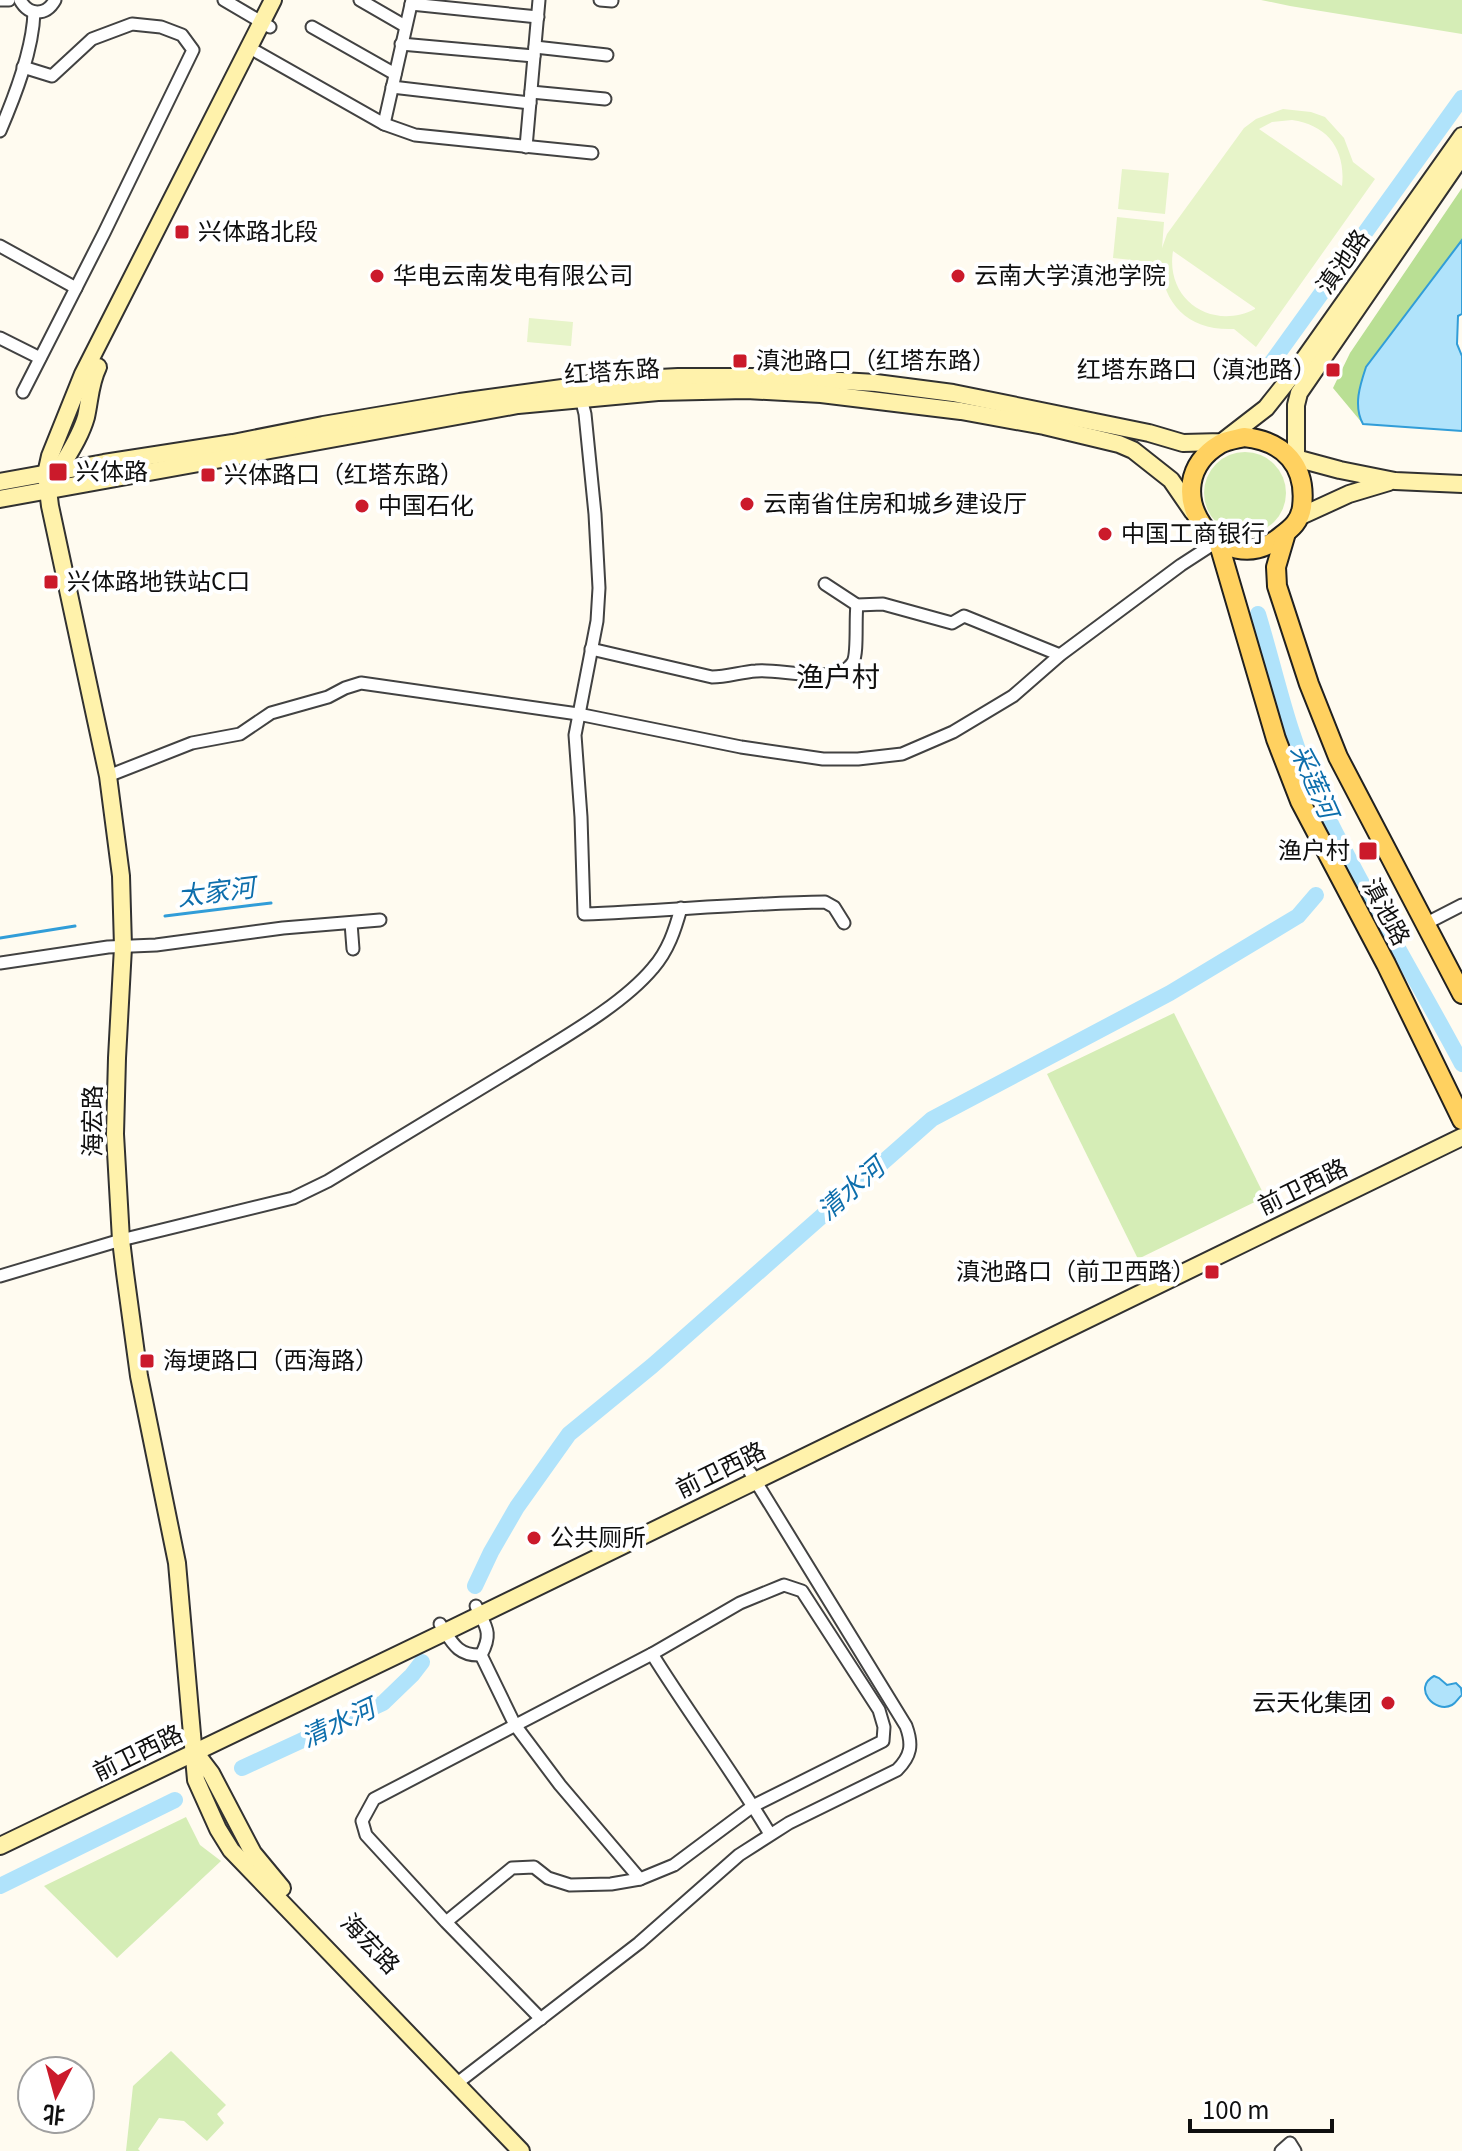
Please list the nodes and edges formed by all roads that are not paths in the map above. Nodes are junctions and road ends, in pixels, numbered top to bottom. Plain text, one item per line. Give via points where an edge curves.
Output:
1 (0, 0) edge
2 (9, 0) edge
3 (20, 0) edge
4 (55, 0) edge
5 (224, 0) edge
6 (273, 0) edge
7 (284, 0) edge
8 (360, 0) edge
9 (539, 0) edge
10 (411, 2) edge
11 (34, 12) junction
12 (538, 17) junction
13 (266, 24) junction
14 (405, 26) junction
15 (312, 27) dead end
16 (401, 44) junction
17 (257, 52) junction
18 (535, 52) junction
19 (607, 55) dead end
20 (23, 67) junction
21 (395, 74) junction
22 (392, 87) junction
23 (530, 97) junction
24 (605, 99) dead end
25 (384, 124) junction
26 (0, 131) edge
27 (208, 135) junction
28 (1462, 136) edge
29 (526, 147) junction
30 (592, 153) dead end
31 (1462, 156) edge
32 (0, 246) edge
33 (76, 288) junction
34 (0, 338) edge
35 (40, 358) junction
36 (23, 392) dead end
37 (581, 398) junction
38 (1296, 429) junction
39 (1222, 442) junction
40 (1293, 460) junction
41 (1324, 464) junction
42 (51, 478) junction
43 (1395, 481) junction
44 (0, 482) edge
45 (1462, 484) edge
46 (0, 499) edge
47 (1301, 516) junction
48 (1198, 521) junction
49 (1286, 533) junction
50 (1218, 541) junction
51 (825, 584) dead end
52 (857, 605) junction
53 (591, 649) junction
54 (1060, 655) junction
55 (578, 714) junction
56 (108, 776) junction
57 (1462, 905) edge
58 (681, 908) junction
59 (380, 920) dead end
60 (351, 923) junction
61 (844, 923) dead end
62 (1425, 924) junction
63 (123, 947) junction
64 (353, 949) dead end
65 (0, 963) edge
66 (1462, 994) edge
67 (1462, 1120) edge
68 (1462, 1126) edge
69 (1462, 1137) edge
70 (121, 1240) junction
71 (0, 1276) edge
72 (1136, 1289) junction
73 (752, 1476) junction
74 (478, 1610) junction
75 (442, 1628) junction
76 (652, 1654) junction
77 (481, 1655) junction
78 (515, 1725) junction
79 (193, 1747) junction
80 (753, 1806) junction
81 (0, 1834) edge
82 (770, 1834) junction
83 (0, 1846) edge
84 (640, 1879) junction
85 (446, 1922) junction
86 (541, 2019) junction
87 (460, 2080) junction
88 (521, 2151) edge
89 (536, 2151) edge
90 (1281, 2151) edge
91 (1295, 2151) edge

1 - 2 street
3 - 11 street
4 - 11 street via 41,13
5 - 13 street
6 - 13 main road
7 - 13 main road
8 - 14 street
9 - 12 street
10 - 12 street
10 - 14 street
11 - 20 street
12 - 18 street
13 - 17 main road
13 - 27 main road
14 - 16 street
15 - 21 street
16 - 18 street
16 - 21 street
17 - 25 street
17 - 27 main road
18 - 19 street
18 - 23 street
20 - 26 street
20 - 33 street via 52,76 92,39 132,24 182,35 193,50
21 - 22 street
22 - 23 street
22 - 25 street
23 - 24 street
23 - 29 street
25 - 29 street via 415,135
27 - 42 main road via 92,379 85,419 70,452
28 - 39 main road, 滇池路 via 1274,399
29 - 30 street
31 - 38 main road, 滇池路 via 1306,382 1296,405
32 - 33 street
33 - 35 street
34 - 35 street
35 - 36 street
37 - 42 main road, 红塔东路
37 - 48 main road, 红塔东路 via 746,390 821,394 1030,424 1133,450 1171,480
37 - 53 street via 599,588
38 - 40 main road, 滇池路
38 - 41 main road via 1306,449
39 - 40 main road via 1261,438
39 - 42 main road, 红塔东路 via 1183,443 1006,403 876,383 678,377 460,402
39 - 48 main road via 1194,472 1190,496
40 - 41 main road
40 - 47 main road via 1301,480
41 - 43 main road
42 - 44 main road, 红塔东路
42 - 46 main road, 红塔东路
42 - 56 main road, 海宏路 via 50,506
43 - 45 main road
43 - 47 main road
47 - 49 main road
48 - 50 main road
49 - 50 main road via 1272,544 1247,550
49 - 62 main road, 滇池路 via 1276,567 1277,586 1309,684 1338,757
50 - 54 street
50 - 67 main road, 滇池路 via 1276,739 1300,801
51 - 52 street
52 - 53 street via 855,656 847,668 833,674 758,670 712,677
52 - 54 street via 883,604 952,623 964,616
53 - 55 street
54 - 55 street via 1013,696 953,732 902,754 823,759
55 - 56 street via 361,683 271,713 240,734 192,743
55 - 58 street via 584,914
56 - 63 main road, 海宏路 via 121,876
57 - 62 street
58 - 61 street via 825,902
58 - 70 street via 661,959 612,1005 328,1181 293,1198
59 - 60 street
60 - 63 street
60 - 64 street
62 - 66 main road, 滇池路
63 - 65 street
63 - 70 main road, 海宏路 via 115,1134
68 - 72 main road, 前卫西路
69 - 72 main road, 前卫西路
70 - 71 street
70 - 79 main road, 海宏路 via 139,1376 177,1563
72 - 73 main road, 前卫西路
73 - 74 main road, 前卫西路
73 - 82 street via 911,1739 910,1752 897,1770
74 - 75 main road, 前卫西路
74 - 77 street via 488,1628
75 - 77 street via 459,1651
75 - 79 main road, 前卫西路
76 - 78 street
76 - 80 street
76 - 80 street via 740,1603 784,1585 802,1591 879,1710 883,1741
77 - 78 street
78 - 84 street
78 - 85 street via 374,1799 362,1821 366,1835
79 - 81 main road, 前卫西路
79 - 83 main road, 前卫西路
79 - 87 main road, 海宏路 via 253,1853 273,1878
80 - 82 street
80 - 84 street via 674,1865
82 - 86 street
84 - 85 street via 570,1885 534,1867 512,1868
85 - 86 street
86 - 87 street
87 - 88 main road, 海宏路
87 - 89 main road, 海宏路
90 - 91 street via 1290,2143

